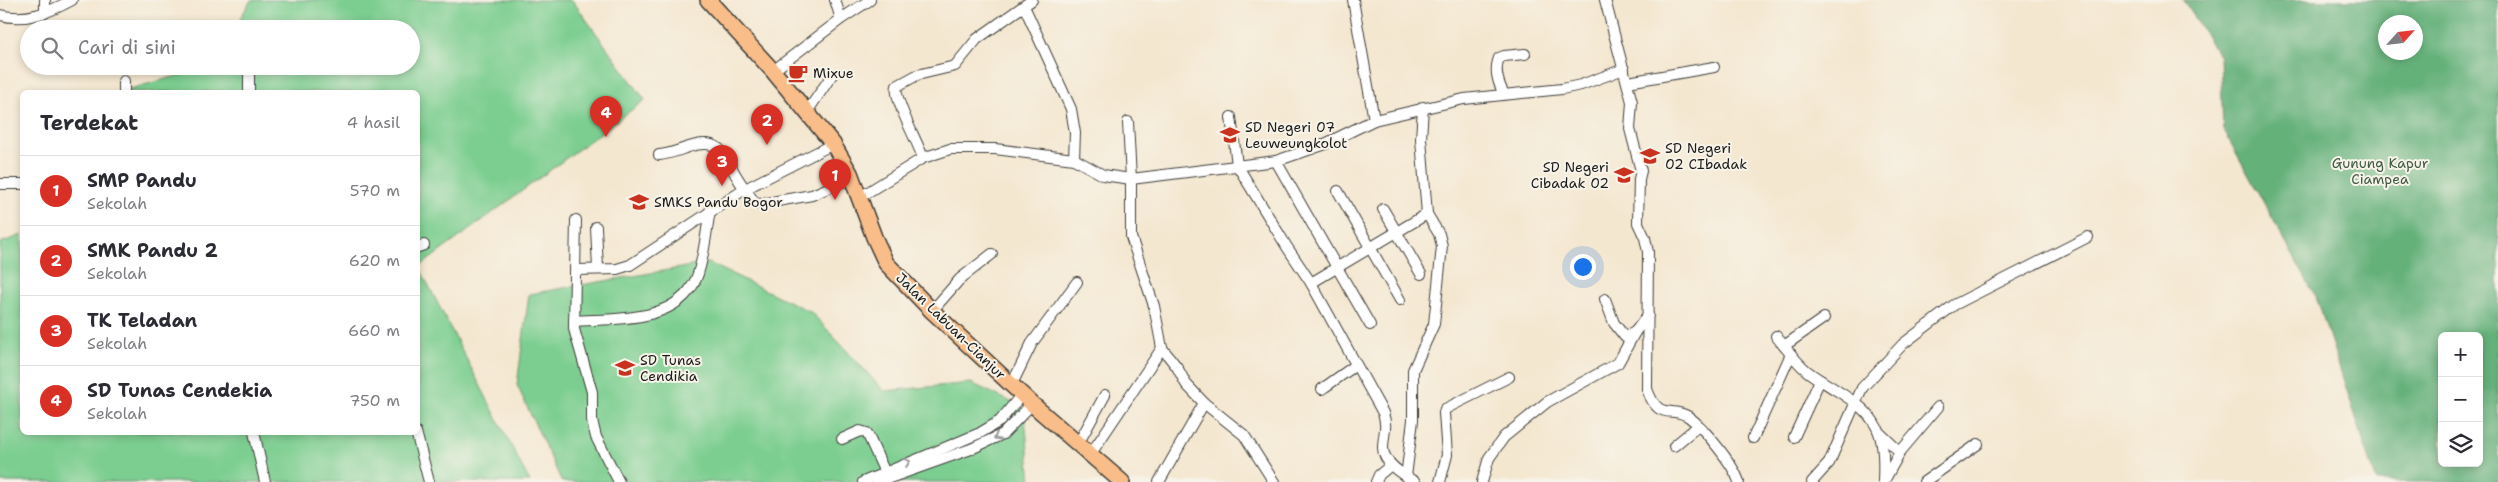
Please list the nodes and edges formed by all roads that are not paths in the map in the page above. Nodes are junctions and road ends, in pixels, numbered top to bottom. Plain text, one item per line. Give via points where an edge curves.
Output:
1 (45, 0) edge
2 (72, 0) edge
3 (708, 0) edge
4 (835, 0) edge
5 (870, 0) edge
6 (1353, 0) edge
7 (1605, 0) edge
8 (1028, 3) edge
9 (45, 13) junction
10 (0, 15) edge
11 (841, 19) junction
12 (1525, 54) dead end
13 (1714, 67) dead end
14 (1624, 69) junction
15 (774, 71) junction
16 (248, 75) edge
17 (832, 75) dead end
18 (124, 81) dead end
19 (1628, 82) junction
20 (124, 90) edge
21 (249, 90) edge
22 (1504, 94) junction
23 (1423, 107) junction
24 (807, 112) junction
25 (1231, 117) dead end
26 (1374, 120) junction
27 (1128, 122) dead end
28 (833, 144) junction
29 (659, 155) dead end
30 (923, 158) junction
31 (1074, 159) junction
32 (1276, 161) junction
33 (1237, 165) junction
34 (852, 178) junction
35 (1131, 179) junction
36 (0, 184) edge
37 (20, 184) edge
38 (745, 189) junction
39 (1338, 191) dead end
40 (860, 197) junction
41 (1384, 209) dead end
42 (710, 211) junction
43 (1427, 214) junction
44 (576, 220) dead end
45 (596, 227) dead end
46 (1397, 231) junction
47 (2088, 237) dead end
48 (1369, 248) junction
49 (992, 254) dead end
50 (1337, 267) junction
51 (598, 268) junction
52 (577, 270) junction
53 (1420, 274) dead end
54 (1078, 282) dead end
55 (1311, 282) junction
56 (1604, 299) dead end
57 (1400, 300) dead end
58 (932, 311) junction
59 (1648, 315) junction
60 (1824, 318) dead end
61 (574, 321) junction
62 (1370, 325) dead end
63 (1635, 332) junction
64 (1776, 336) dead end
65 (1162, 348) junction
66 (1788, 350) junction
67 (1356, 366) junction
68 (1509, 377) dead end
69 (1820, 380) junction
70 (1322, 389) dead end
71 (1022, 394) junction
72 (1104, 395) dead end
73 (1854, 401) junction
74 (1204, 403) junction
75 (1938, 407) dead end
76 (1698, 426) junction
77 (1880, 432) junction
78 (255, 435) edge
79 (417, 435) edge
80 (1794, 437) dead end
81 (1753, 438) dead end
82 (842, 439) dead end
83 (1078, 444) junction
84 (1978, 444) dead end
85 (1674, 446) dead end
86 (1900, 452) junction
87 (1090, 455) junction
88 (1391, 465) junction
89 (884, 477) edge
90 (1410, 479) edge
91 (265, 482) edge
92 (429, 482) edge
93 (619, 482) edge
94 (863, 482) edge
95 (1122, 482) edge
96 (1159, 482) edge
97 (1274, 482) edge
98 (1376, 482) edge
99 (1440, 482) edge
100 (1482, 482) edge
101 (1739, 482) edge
102 (1812, 482) edge
103 (1883, 482) edge
104 (1924, 482) edge

1 - 9 street
2 - 9 street
3 - 15 highway, Jalan Labuan-Cianjur
4 - 11 street
5 - 11 street
6 - 26 street
7 - 14 street
8 - 30 street via 976,39 955,66 917,75 897,86 902,110
8 - 31 street via 1071,109 1075,133
9 - 10 street
11 - 15 street
12 - 22 street via 1499,58 1498,83
13 - 19 street
14 - 19 street
14 - 22 street via 1562,89
15 - 24 highway, Jalan Labuan-Cianjur
16 - 21 street
17 - 24 street
18 - 20 street
19 - 59 street via 1632,102 1630,129 1641,171 1638,179 1638,223 1648,252
22 - 23 street
23 - 26 street
23 - 43 street via 1421,139
24 - 28 highway, Jalan Labuan-Cianjur
25 - 33 street
26 - 32 street via 1323,145
27 - 35 street
28 - 34 highway, Jalan Labuan-Cianjur
28 - 38 street
29 - 38 street via 698,145 716,146 724,151
30 - 31 street via 950,149 995,149
30 - 40 street
31 - 35 street via 1103,175
32 - 33 street
32 - 50 street
33 - 35 street
33 - 55 street
34 - 38 street via 812,196 760,204 755,203
34 - 40 highway, Jalan Labuan-Cianjur
35 - 65 street via 1131,237 1154,306
36 - 37 street
38 - 42 street
39 - 48 street
40 - 58 highway, Jalan Labuan-Cianjur via 886,263
41 - 46 street
42 - 51 street via 630,265 617,269
42 - 61 street via 696,278 678,300 661,310 638,317
43 - 46 street
43 - 90 street via 1442,246 1434,324 1413,370
44 - 52 street
45 - 51 street
46 - 48 street
46 - 53 street
47 - 73 street via 1954,305 1903,344
48 - 50 street
48 - 57 street
49 - 58 street via 960,279
50 - 55 street
50 - 62 street
51 - 52 street
52 - 61 street
54 - 71 street via 1032,343
55 - 67 street
56 - 63 street via 1616,328 1625,337
58 - 71 highway, Jalan Labuan-Cianjur
59 - 63 street
59 - 76 street via 1646,380 1650,396 1658,408 1688,416
60 - 66 street
61 - 93 street via 592,392 594,429
63 - 100 street via 1618,363 1547,402 1504,438 1489,458
64 - 66 street
65 - 74 street via 1186,384
65 - 87 street
66 - 69 street
66 - 81 street
67 - 70 street
67 - 88 street via 1382,413 1386,429 1384,456
68 - 99 street via 1445,409 1447,455
69 - 73 street
69 - 80 street
71 - 83 highway, Jalan Labuan-Cianjur
71 - 89 street via 1000,421
72 - 83 street
73 - 77 street via 1870,414
73 - 102 street via 1829,463
74 - 96 street
74 - 97 street via 1244,435
75 - 86 street
76 - 85 street
76 - 101 street via 1731,464
77 - 86 street
77 - 103 street via 1884,453
78 - 91 street
79 - 92 street
82 - 89 street via 860,431 867,433
83 - 87 highway, Jalan Labuan-Cianjur
84 - 104 street
86 - 103 street
87 - 95 highway, Jalan Labuan-Cianjur
88 - 90 street
88 - 98 street
89 - 94 street

